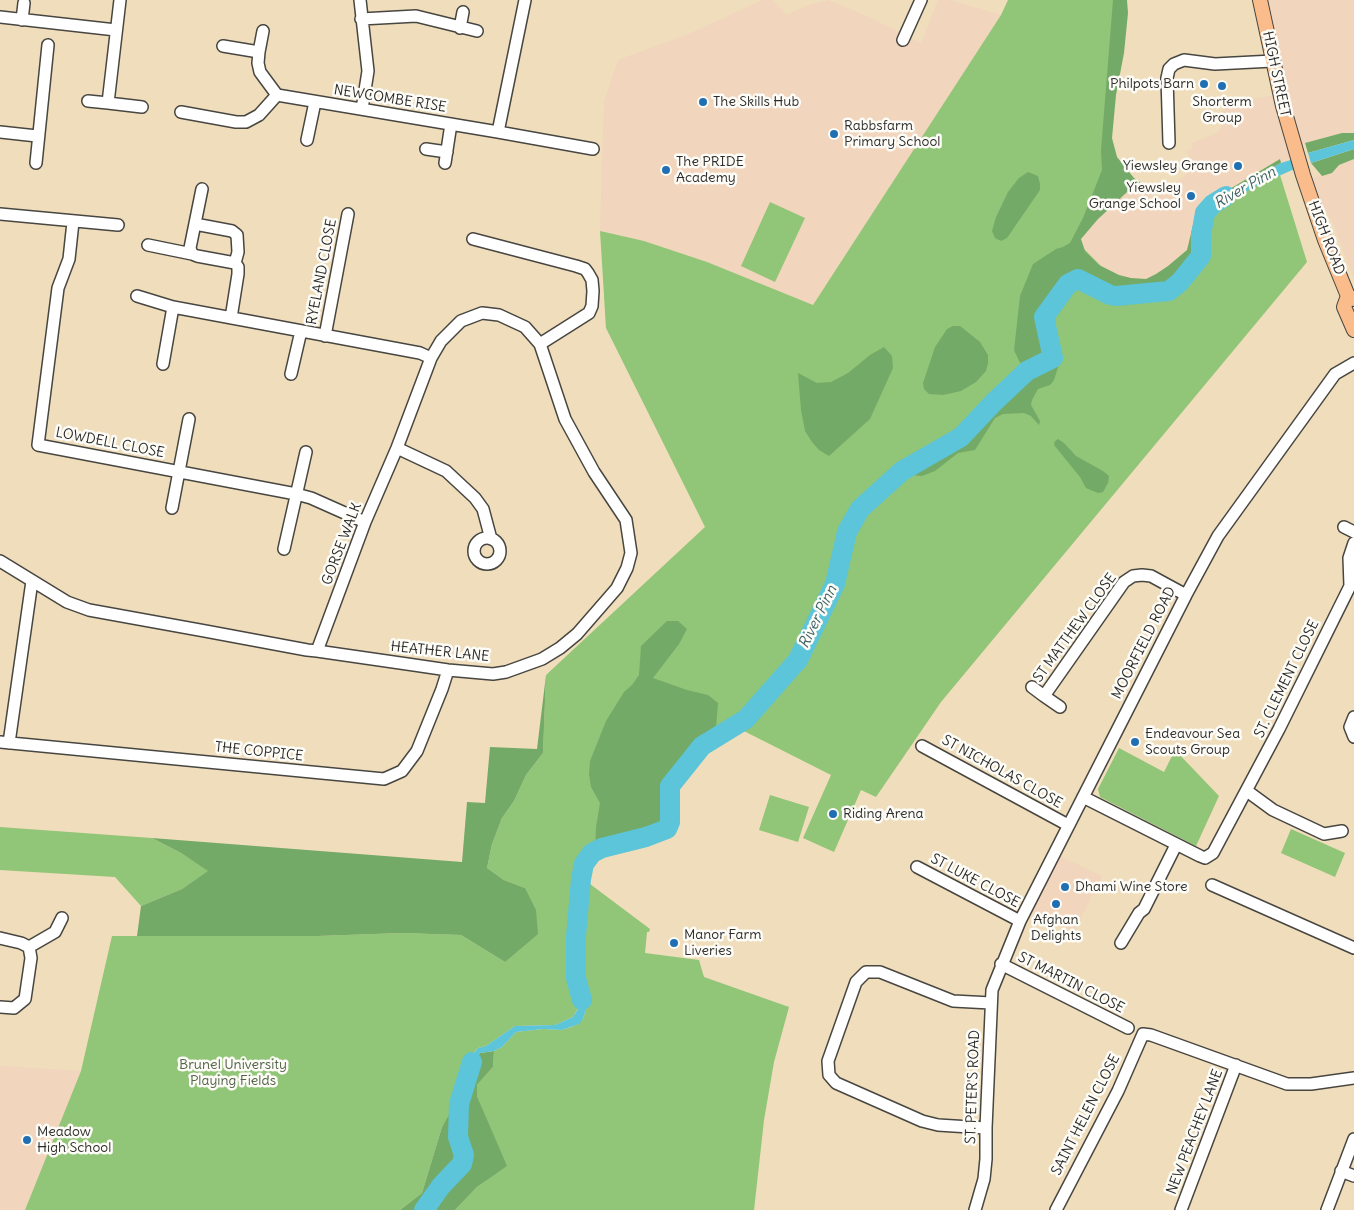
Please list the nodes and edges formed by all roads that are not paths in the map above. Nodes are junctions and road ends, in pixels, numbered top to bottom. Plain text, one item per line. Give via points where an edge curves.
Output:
1 (120, 0) edge
2 (360, 0) edge
3 (525, 0) edge
4 (921, 0) edge
5 (1260, 0) edge
6 (24, 3) dead end
7 (463, 12) dead end
8 (0, 17) edge
9 (361, 19) junction
10 (22, 20) junction
11 (460, 28) junction
12 (116, 30) junction
13 (263, 31) dead end
14 (477, 31) dead end
15 (903, 40) dead end
16 (48, 45) dead end
17 (223, 46) dead end
18 (260, 52) junction
19 (1273, 60) junction
20 (277, 95) junction
21 (88, 101) dead end
22 (315, 102) junction
23 (108, 103) junction
24 (142, 108) dead end
25 (362, 109) junction
26 (181, 112) dead end
27 (451, 124) junction
28 (0, 132) edge
29 (498, 132) junction
30 (37, 136) junction
31 (307, 140) dead end
32 (1169, 143) dead end
33 (426, 149) dead end
34 (593, 149) dead end
35 (36, 162) dead end
36 (1302, 173) joint
37 (202, 189) dead end
38 (0, 214) edge
39 (348, 214) dead end
40 (73, 222) junction
41 (195, 224) junction
42 (118, 225) dead end
43 (473, 239) dead end
44 (148, 245) dead end
45 (192, 254) junction
46 (235, 263) junction
47 (136, 296) dead end
48 (1351, 297) edge
49 (173, 307) junction
50 (231, 318) junction
51 (456, 325) joint
52 (1354, 330) edge
53 (301, 331) junction
54 (325, 336) junction
55 (540, 344) junction
56 (431, 358) junction
57 (1354, 363) edge
58 (163, 364) dead end
59 (292, 374) dead end
60 (189, 420) dead end
61 (397, 448) junction
62 (306, 452) dead end
63 (179, 471) junction
64 (296, 494) junction
65 (172, 508) dead end
66 (365, 522) junction
67 (491, 539) dead end
68 (1354, 543) edge
69 (284, 549) dead end
70 (0, 561) edge
71 (32, 581) junction
72 (1186, 594) junction
73 (317, 651) junction
74 (448, 670) junction
75 (1032, 687) dead end
76 (1044, 696) junction
77 (1060, 707) dead end
78 (1354, 717) edge
79 (1354, 737) edge
80 (5, 742) edge
81 (922, 746) dead end
82 (1247, 792) junction
83 (1083, 797) junction
84 (1068, 825) junction
85 (1342, 830) dead end
86 (1176, 845) junction
87 (917, 867) dead end
88 (1212, 885) dead end
89 (62, 918) dead end
90 (1020, 921) junction
91 (0, 938) edge
92 (1121, 943) dead end
93 (29, 947) junction
94 (1354, 948) edge
95 (1001, 964) junction
96 (990, 1003) junction
97 (0, 1007) edge
98 (1128, 1028) dead end
99 (1236, 1066) junction
100 (1354, 1078) edge
101 (986, 1128) junction
102 (1354, 1139) edge
103 (1341, 1172) junction
104 (1354, 1176) edge
105 (975, 1210) edge
106 (1056, 1210) edge
107 (1181, 1210) edge
108 (1327, 1210) edge

1 - 12 street
2 - 9 street
3 - 29 street
4 - 15 street
5 - 19 main road, HIGH STREET
6 - 10 street
7 - 11 street
8 - 10 street
9 - 11 street via 416,16
9 - 25 street via 368,71
10 - 12 street
11 - 14 street
12 - 23 street
13 - 18 street
16 - 30 street
17 - 18 street
18 - 20 street via 260,72
19 - 32 street via 1215,64 1184,60 1174,64 1167,78
19 - 36 main road, HIGH STREET
20 - 22 street, NEWCOMBE RISE
20 - 26 street via 259,115 246,122
21 - 23 street
22 - 25 street, NEWCOMBE RISE
22 - 31 street
23 - 24 street
25 - 27 street, NEWCOMBE RISE
27 - 29 street, NEWCOMBE RISE
27 - 33 street via 446,158
28 - 30 street
29 - 34 street, NEWCOMBE RISE
30 - 35 street
36 - 48 main road, HIGH ROAD via 1325,240
37 - 41 street
38 - 40 street
39 - 54 street, RYELAND CLOSE
40 - 42 street
40 - 63 street, LOWDELL CLOSE via 69,259 58,288 38,445
41 - 45 street via 190,248
41 - 46 street via 232,231 237,235
43 - 55 street via 576,266 588,273 593,284 589,314
44 - 45 street
45 - 46 street
46 - 50 street via 238,274
47 - 49 street, RYELAND CLOSE
48 - 52 main road, HIGH ROAD via 1344,307
49 - 50 street, RYELAND CLOSE
49 - 58 street
50 - 53 street, RYELAND CLOSE
51 - 55 street, HEATHER LANE via 482,314 499,315 525,327
51 - 56 street, GORSE WALK
53 - 54 street, RYELAND CLOSE
53 - 59 street
54 - 56 street, RYELAND CLOSE via 420,353
55 - 74 street, HEATHER LANE via 565,419 594,472 626,520 631,552 627,568 617,588 577,634 542,659 500,673
56 - 61 street, GORSE WALK
57 - 72 street, MOORFIELD ROAD via 1335,374 1226,523
60 - 63 street
61 - 66 street, GORSE WALK
61 - 67 street via 446,471 474,498 483,509
62 - 64 street
63 - 64 street, LOWDELL CLOSE
63 - 65 street
64 - 66 street, LOWDELL CLOSE
64 - 69 street
66 - 73 street, GORSE WALK
68 - 82 street, ST. CLEMENT CLOSE via 1349,558 1350,586
70 - 71 street, HEATHER LANE
71 - 73 street, HEATHER LANE via 67,602 89,610
71 - 80 street
72 - 76 street, ST MATTHEW CLOSE via 1142,574 1124,582
72 - 83 street, MOORFIELD ROAD
73 - 74 street, HEATHER LANE
74 - 80 street, THE COPPICE via 417,751 402,771 384,779
75 - 76 street, ST MATTHEW CLOSE
76 - 77 street, ST MATTHEW CLOSE
78 - 79 street via 1350,727
81 - 84 street, ST NICHOLAS CLOSE
82 - 85 street via 1272,810 1324,834
82 - 86 street, ST. CLEMENT CLOSE via 1211,855 1203,857
83 - 84 street, MOORFIELD ROAD
83 - 86 street, ST. CLEMENT CLOSE
84 - 90 street, MOORFIELD ROAD
86 - 92 street via 1144,909
87 - 90 street, ST LUKE CLOSE
88 - 94 street
89 - 93 street via 55,932
90 - 95 street, MOORFIELD ROAD
91 - 93 street
93 - 97 street via 31,958 25,999 14,1008
95 - 96 street, ST. PETER'S ROAD
95 - 98 street, ST MARTIN CLOSE
96 - 101 street, ST. PETER'S ROAD
96 - 101 street via 953,1001 880,972 866,972 856,982 828,1061 829,1075 836,1083 922,1121
99 - 100 street, NEW PEACHEY LANE via 1287,1084
99 - 106 street, SAINT HELEN CLOSE via 1143,1034 1118,1091
99 - 107 street, NEW PEACHEY LANE
101 - 105 street, ST. PETER'S ROAD via 984,1179
102 - 103 street
103 - 104 street
103 - 108 street

